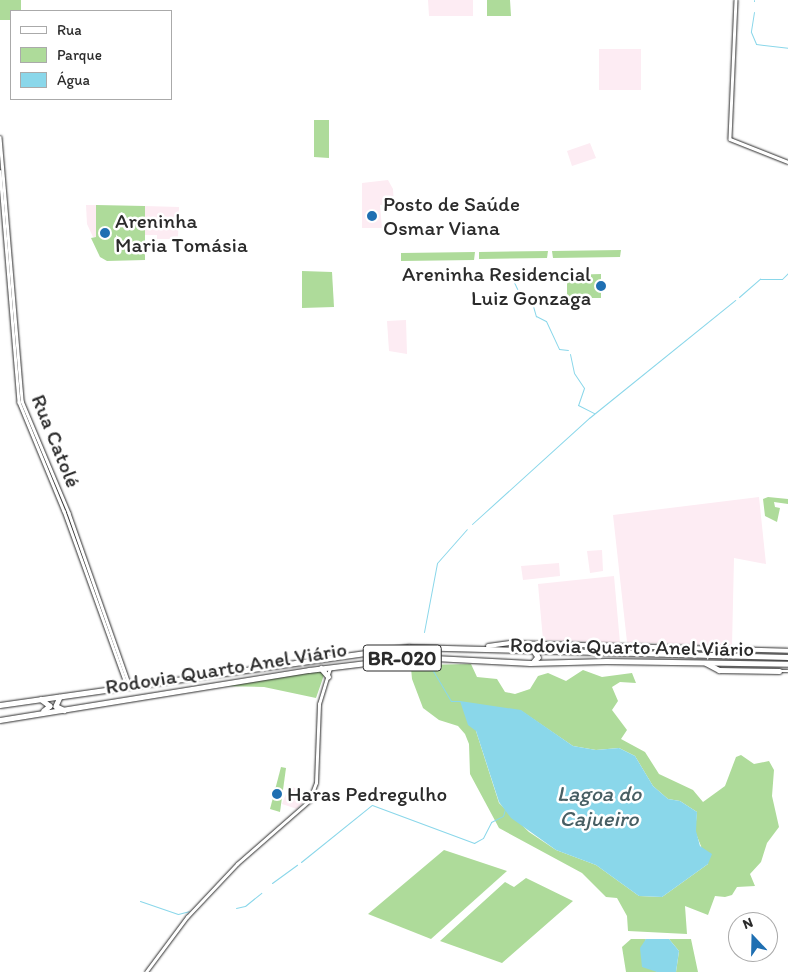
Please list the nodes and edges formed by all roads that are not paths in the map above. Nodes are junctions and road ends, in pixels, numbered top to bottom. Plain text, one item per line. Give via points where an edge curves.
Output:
1 (736, 0) edge
2 (0, 137) edge
3 (788, 162) edge
4 (0, 171) edge
5 (30, 427) junction
6 (488, 646) junction
7 (532, 648) junction
8 (680, 648) junction
9 (788, 651) edge
10 (364, 652) junction
11 (702, 654) junction
12 (776, 657) junction
13 (788, 657) edge
14 (305, 660) junction
15 (364, 662) junction
16 (530, 663) junction
17 (706, 663) junction
18 (788, 664) edge
19 (777, 665) junction
20 (331, 667) junction
21 (321, 668) junction
22 (306, 670) junction
23 (778, 671) joint
24 (788, 671) edge
25 (328, 676) junction
26 (128, 687) junction
27 (62, 696) junction
28 (40, 699) junction
29 (0, 705) edge
30 (67, 710) junction
31 (31, 715) junction
32 (0, 720) edge
33 (146, 972) edge

1 - 3 street via 730,139
2 - 5 street, Rua Catolé via 19,380
4 - 5 street, Rua Catolé via 14,363 19,402
5 - 26 street, Rua Catolé via 75,535
6 - 7 highway, Rodovia Quarto Anel Viário / BR-020
6 - 8 main road, BR-020 via 510,643
6 - 10 highway, Rodovia Quarto Anel Viário / BR-020 via 428,646
7 - 11 highway, Rodovia Quarto Anel Viário / BR-020
7 - 16 highway via 538,658
8 - 9 main road, BR-020
8 - 11 highway
10 - 14 highway, Rodovia Quarto Anel Viário / BR-020
10 - 15 highway
11 - 12 highway, Rodovia Quarto Anel Viário / BR-020
12 - 13 highway, Rodovia Quarto Anel Viário / BR-020
12 - 19 highway
14 - 22 highway
14 - 26 highway, Rodovia Quarto Anel Viário / BR-020
15 - 16 highway, Rodovia Quarto Anel Viário / BR-020 via 442,657
15 - 20 highway, Rodovia Quarto Anel Viário / BR-020
16 - 17 highway, Rodovia Quarto Anel Viário / BR-020
17 - 19 highway, Rodovia Quarto Anel Viário / BR-020
17 - 23 highway via 719,670
18 - 19 highway, Rodovia Quarto Anel Viário / BR-020
20 - 21 highway, Rodovia Quarto Anel Viário / BR-020
20 - 25 street
21 - 22 highway, Rodovia Quarto Anel Viário / BR-020
21 - 25 highway
22 - 30 highway, Rodovia Quarto Anel Viário / BR-020
23 - 24 street
25 - 33 street via 319,704 316,783 309,801 230,870 187,917
26 - 27 highway, Rodovia Quarto Anel Viário / BR-020
27 - 28 highway, Rodovia Quarto Anel Viário / BR-020
27 - 30 highway via 56,706
28 - 29 highway, Rodovia Quarto Anel Viário / BR-020
28 - 31 highway via 47,702 49,708
30 - 31 highway, Rodovia Quarto Anel Viário / BR-020
31 - 32 highway, Rodovia Quarto Anel Viário / BR-020

